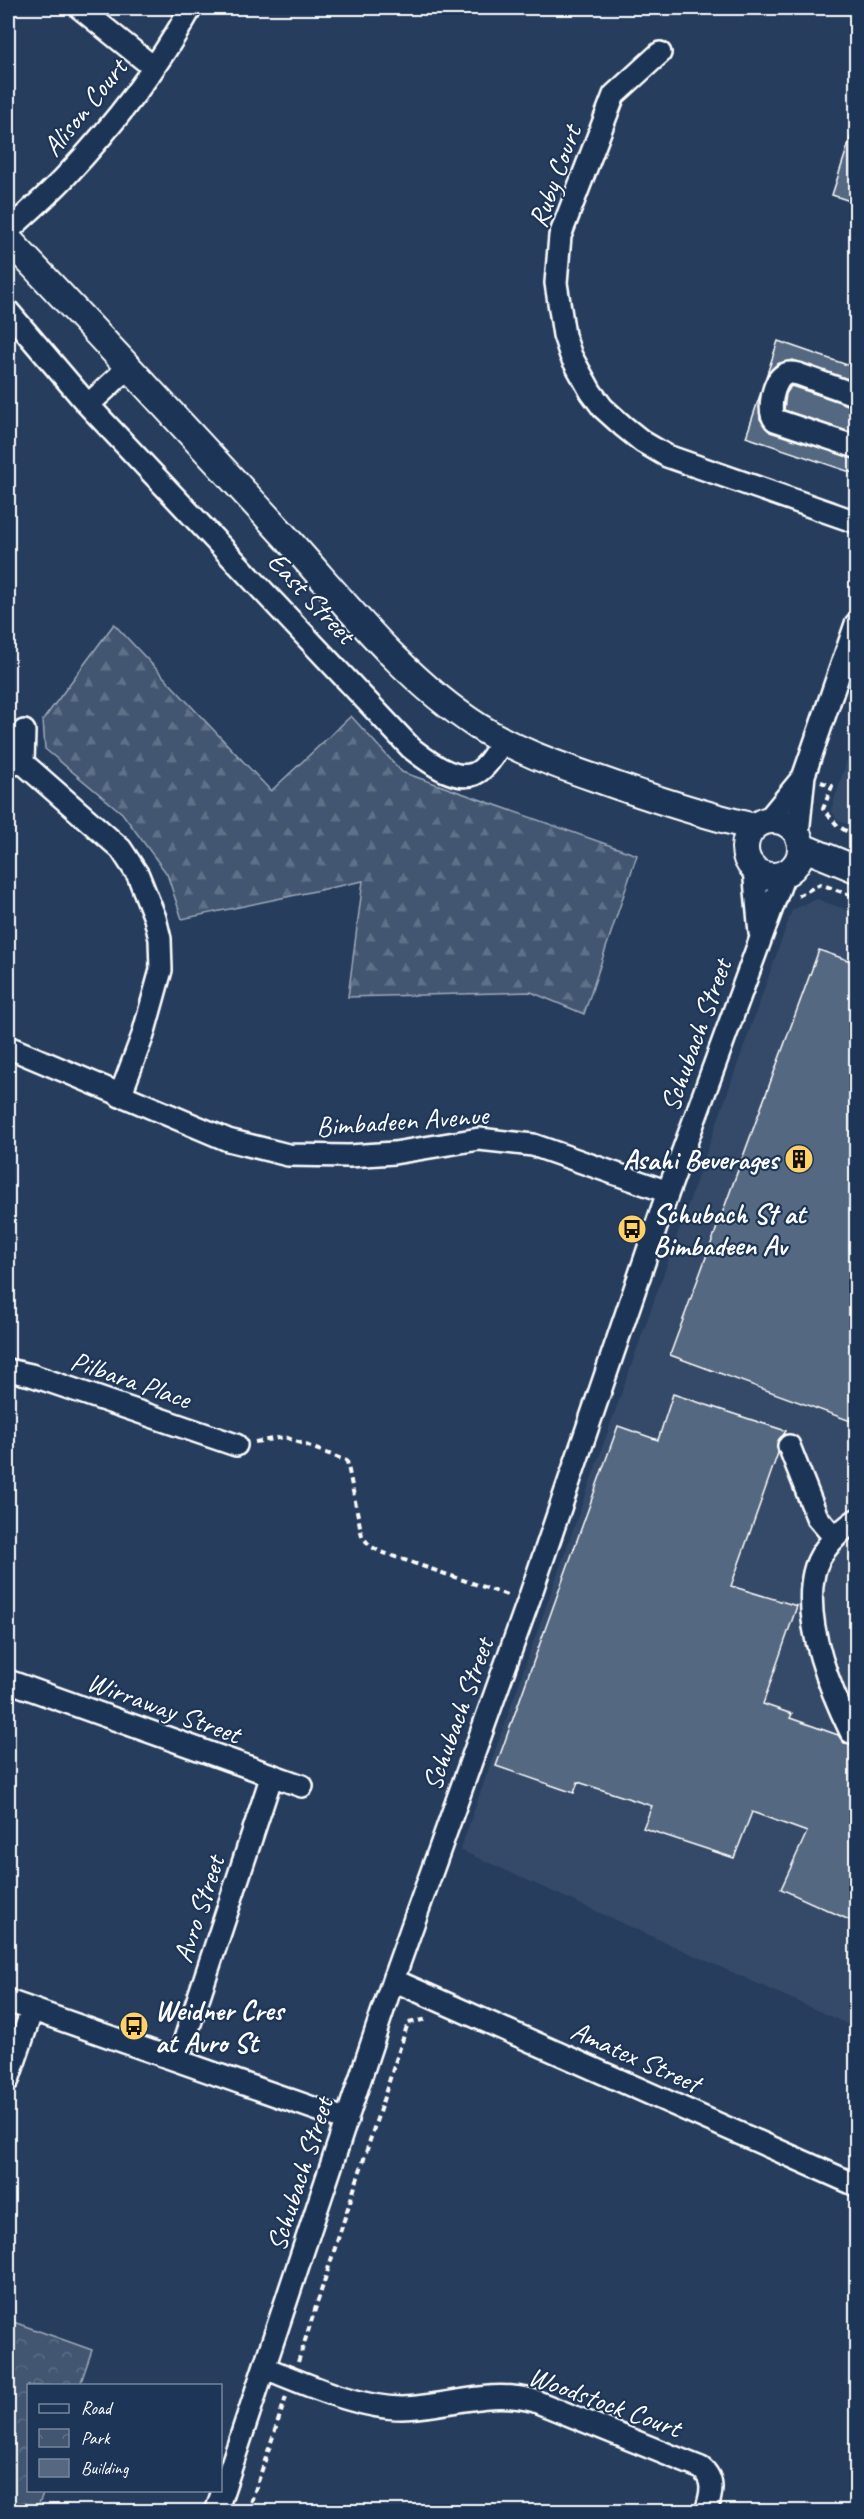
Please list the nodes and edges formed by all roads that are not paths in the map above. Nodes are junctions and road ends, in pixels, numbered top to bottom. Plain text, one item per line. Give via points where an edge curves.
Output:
1 (80, 8) edge
2 (191, 8) edge
3 (660, 53) dead end
4 (153, 67) junction
5 (8, 231) edge
6 (8, 239) edge
7 (9, 314) edge
8 (129, 367) junction
9 (856, 395) edge
10 (88, 405) junction
11 (856, 447) edge
12 (856, 522) edge
13 (856, 624) edge
14 (24, 731) dead end
15 (502, 741) junction
16 (15, 764) edge
17 (804, 775) junction
18 (685, 810) junction
19 (761, 824) junction
20 (795, 856) junction
21 (749, 862) junction
22 (852, 868) edge
23 (761, 939) junction
24 (8, 1047) edge
25 (120, 1096) junction
26 (668, 1192) junction
27 (8, 1371) edge
28 (236, 1445) road end
29 (789, 1446) dead end
30 (856, 1520) edge
31 (835, 1538) junction
32 (8, 1681) edge
33 (852, 1732) dead end
34 (272, 1775) junction
35 (302, 1786) dead end
36 (393, 1980) junction
37 (8, 2001) edge
38 (32, 2010) junction
39 (178, 2060) junction
40 (8, 2080) edge
41 (347, 2120) junction
42 (856, 2185) edge
43 (265, 2368) junction
44 (216, 2511) edge
45 (706, 2511) edge

1 - 4 street
2 - 4 street, Alison Court
3 - 12 street, Ruby Court via 614,95 560,236 556,283 571,356 603,408 667,456
4 - 5 street, Alison Court via 118,116 64,178
6 - 8 main road, East Street
7 - 10 street, East Street
8 - 10 street
8 - 15 main road, East Street via 420,683
9 - 11 street via 790,373 778,381 771,411 775,420
10 - 15 street, East Street via 423,757 451,773 472,775 484,768
13 - 17 street, Schubach Street
14 - 16 street
15 - 18 main road, East Street via 553,764
16 - 25 street via 121,849 138,875 155,918 162,970
17 - 19 street, Schubach Street
17 - 20 street, Schubach Street
18 - 19 main road, East Street
18 - 21 main road, East Street
19 - 20 main road via 785,822
19 - 21 main road via 746,840
20 - 21 main road via 774,877 763,875
20 - 22 main road
20 - 23 street, Schubach Street
21 - 23 street, Schubach Street
23 - 26 street, Schubach Street
24 - 25 street, Bimbadeen Avenue
25 - 26 street, Bimbadeen Avenue via 228,1140 288,1155 394,1153 479,1139 532,1145
26 - 36 street, Schubach Street
27 - 28 street, Pilbara Place via 31,1375
29 - 31 street via 818,1517
30 - 31 street
31 - 33 street via 814,1571 811,1602 832,1694
32 - 34 street, Wirraway Street
34 - 35 street, Wirraway Street
34 - 39 street, Avro Street
36 - 41 street, Schubach Street
36 - 42 street, Amatex Street
37 - 38 street
38 - 39 street
38 - 40 street
39 - 41 street
41 - 43 street, Schubach Street
43 - 44 street, Schubach Street
43 - 45 street, Woodstock Court via 370,2404 400,2408 488,2396 515,2395 535,2401 716,2476

